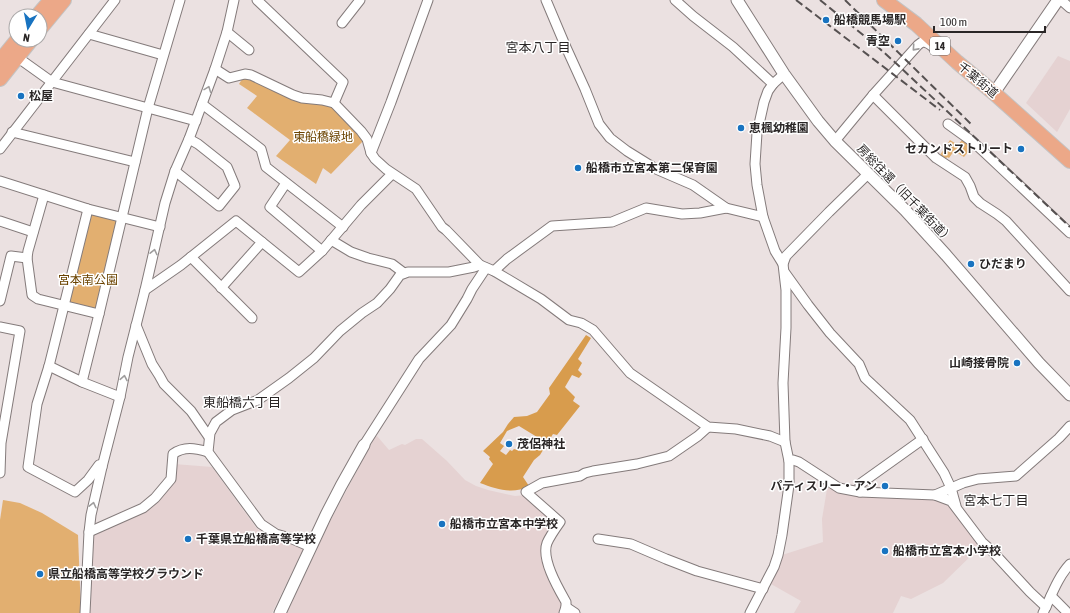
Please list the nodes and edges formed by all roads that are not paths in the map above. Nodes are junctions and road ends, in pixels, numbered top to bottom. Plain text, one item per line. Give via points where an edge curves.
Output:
1 (51, 0) edge
2 (64, 0) edge
3 (115, 0) edge
4 (180, 0) edge
5 (234, 0) edge
6 (257, 0) edge
7 (360, 0) edge
8 (428, 0) edge
9 (546, 0) edge
10 (675, 0) edge
11 (737, 0) edge
12 (884, 0) edge
13 (1060, 0) edge
14 (44, 8) edge
15 (1070, 8) edge
16 (48, 19) edge
17 (342, 23) dead end
18 (227, 32) junction
19 (89, 34) junction
20 (11, 48) edge
21 (24, 48) edge
22 (249, 50) dead end
23 (163, 55) junction
24 (17, 57) junction
25 (0, 61) edge
26 (957, 62) junction
27 (215, 69) junction
28 (784, 74) junction
29 (0, 79) edge
30 (52, 82) junction
31 (773, 84) junction
32 (994, 93) junction
33 (873, 95) junction
34 (334, 103) junction
35 (202, 104) junction
36 (148, 108) junction
37 (196, 121) junction
38 (948, 124) dead end
39 (12, 132) junction
40 (958, 132) junction
41 (189, 139) junction
42 (952, 140) dead end
43 (835, 141) junction
44 (0, 149) edge
45 (371, 153) junction
46 (1070, 161) edge
47 (135, 162) junction
48 (175, 171) junction
49 (392, 174) junction
50 (868, 174) junction
51 (0, 180) edge
52 (286, 183) junction
53 (44, 195) junction
54 (726, 208) junction
55 (88, 209) junction
56 (763, 217) junction
57 (122, 218) junction
58 (0, 221) edge
59 (160, 227) junction
60 (342, 227) junction
61 (33, 232) junction
62 (1070, 233) edge
63 (331, 240) junction
64 (262, 242) junction
65 (322, 251) junction
66 (191, 257) junction
67 (27, 258) junction
68 (487, 268) junction
69 (783, 268) junction
70 (404, 273) junction
71 (221, 288) junction
72 (145, 290) junction
73 (1070, 291) edge
74 (0, 301) edge
75 (64, 305) junction
76 (99, 314) junction
77 (252, 318) dead end
78 (136, 325) junction
79 (0, 327) edge
80 (49, 366) junction
81 (82, 382) junction
82 (1070, 395) edge
83 (120, 397) junction
84 (1070, 426) edge
85 (708, 428) junction
86 (209, 437) junction
87 (923, 439) junction
88 (784, 442) junction
89 (364, 445) joint
90 (208, 452) junction
91 (789, 461) junction
92 (102, 467) junction
93 (0, 473) edge
94 (951, 488) junction
95 (860, 492) junction
96 (936, 495) junction
97 (956, 508) junction
98 (89, 532) junction
99 (598, 539) dead end
100 (311, 547) junction
101 (1070, 564) edge
102 (763, 589) junction
103 (1052, 596) junction
104 (565, 610) edge
105 (1044, 610) edge
106 (85, 613) edge
107 (280, 613) edge
108 (575, 613) edge
109 (751, 613) edge
110 (1068, 613) edge

1 - 14 highway
2 - 16 highway
3 - 19 street
4 - 23 street
5 - 18 street
6 - 34 street via 343,82
7 - 17 street
8 - 45 street
9 - 54 street via 599,124 610,138 656,168 693,185
10 - 31 street via 734,47
11 - 28 street, 房総往還（旧千葉街道）
12 - 26 highway, 千葉街道 / 14 via 916,24
13 - 15 street
13 - 32 street
18 - 22 street
18 - 27 street
19 - 23 street
19 - 30 street
20 - 25 highway
21 - 24 highway
23 - 36 street
24 - 29 highway
24 - 30 street
26 - 32 highway, 千葉街道 / 14
26 -> 33 street via 951,63 928,43 922,42
27 - 34 street via 229,78 251,75 293,95
35 -> 27 street
28 - 31 street
28 - 43 street, 房総往還（旧千葉街道）
30 - 36 street
30 - 39 street
31 - 56 street via 764,102 755,146 757,185
32 - 46 highway, 千葉街道 / 14
33 - 43 street
33 - 73 street via 936,158 965,177 974,197 1006,221
34 - 45 street via 361,131
35 - 37 street
35 - 52 street via 261,149 266,168
36 - 37 street
36 - 47 street
37 - 41 street
38 - 40 street
39 - 44 street
39 - 47 street
40 - 42 street
40 - 62 street via 973,142
41 - 48 street
41 - 48 street via 227,167 235,186 219,206
43 - 50 street, 房総往還（旧千葉街道）
45 - 49 street
47 - 57 street
48 - 59 street
49 - 60 street
49 - 68 street via 416,189 442,227
50 - 69 street via 786,256
50 - 82 street, 房総往還（旧千葉街道） via 905,210
51 - 53 street
52 - 60 street
52 - 65 street via 270,207
53 - 55 street
53 - 61 street
54 - 56 street
54 - 68 street via 682,214 646,208 612,222 552,226 507,259
55 - 57 street
55 - 75 street
56 - 69 street
57 - 59 street
57 - 76 street
58 - 61 street
72 -> 59 street
60 - 63 street
61 - 67 street
63 - 65 street
63 - 70 street via 351,252 392,264
64 - 65 street via 299,272
64 - 66 street via 236,221
64 - 71 street
66 - 71 street
66 - 72 street
67 - 74 street via 12,256
67 - 75 street via 32,295 38,299
68 - 70 street
68 - 85 street via 541,299 569,320 593,330 630,373
68 - 89 street via 451,325 419,360
69 - 87 street via 808,305 859,364 865,378 910,420
69 - 88 street via 786,290
70 - 86 street via 377,303 340,331 314,358 258,400 232,410 216,422
71 - 77 street
72 - 78 street
75 - 76 street
75 - 80 street
76 - 81 street
83 -> 78 street
78 - 86 street via 152,364 164,384 191,411
79 - 93 street via 20,331 1,443
80 - 81 street
80 - 92 street via 37,404 28,467 75,492 99,465
81 - 83 street
83 - 92 street
84 - 94 street via 1016,476 978,479
85 - 88 street via 736,429 770,436
85 - 104 street via 669,456 542,483 526,492 560,522 546,544 546,553 551,573 566,602
86 - 90 street
87 - 94 street
87 - 95 street via 860,484
88 - 91 street
89 - 100 street via 340,486
90 - 98 street via 196,449 177,451 173,454 171,479 155,498 143,508
90 - 100 street via 261,524 276,534
91 - 95 street via 799,462 839,488
91 - 102 street via 789,485 778,554
98 -> 92 street
94 - 96 street
94 - 97 street
95 - 96 street
96 - 97 street via 951,501
97 - 105 street via 982,542
98 - 106 street
99 - 102 street via 631,544 697,571
100 - 107 street
101 - 103 street
102 - 109 street
103 - 105 street
103 - 110 street
104 - 108 street

